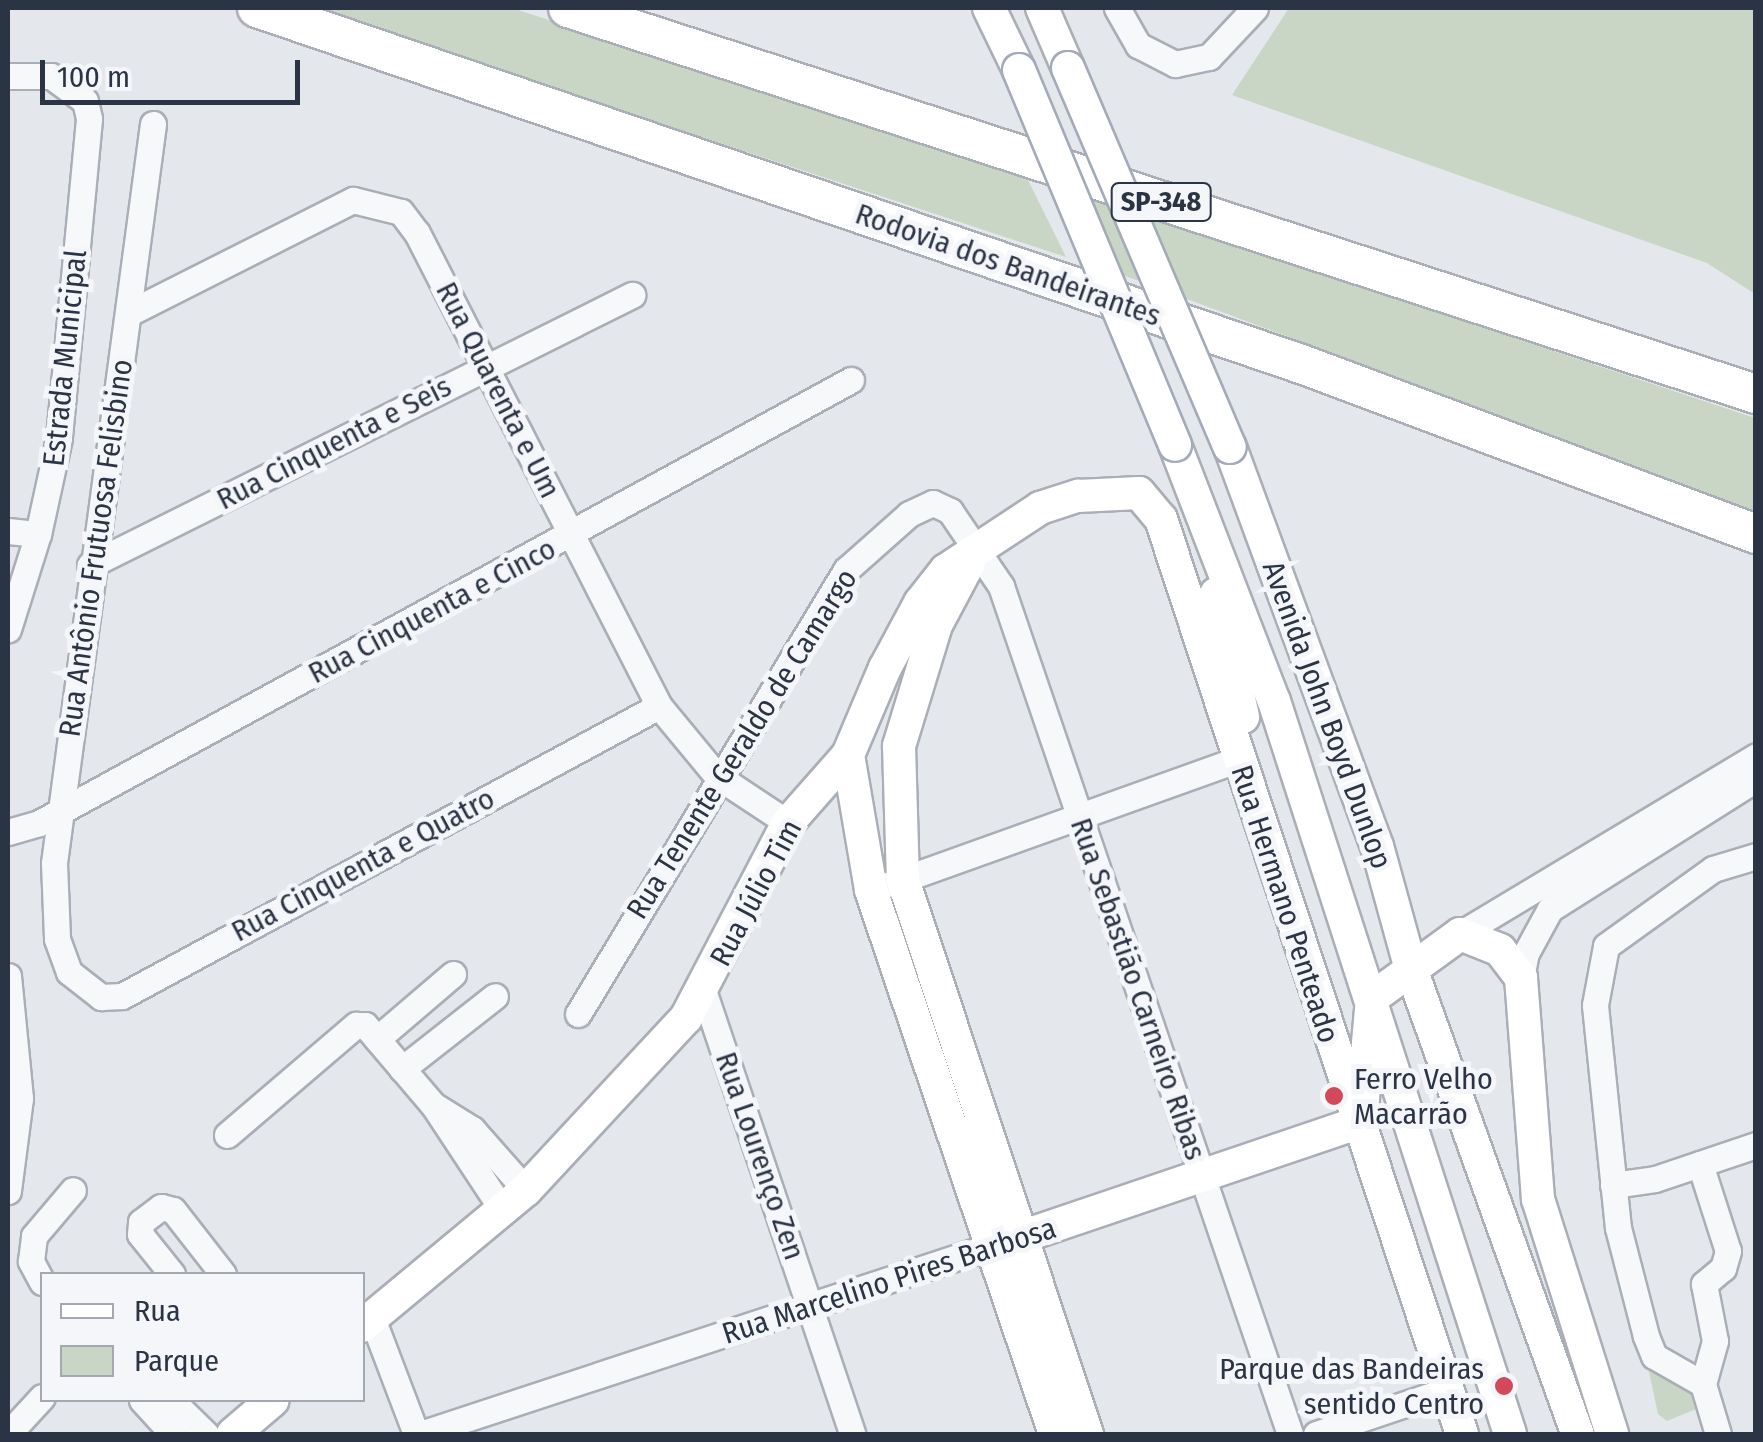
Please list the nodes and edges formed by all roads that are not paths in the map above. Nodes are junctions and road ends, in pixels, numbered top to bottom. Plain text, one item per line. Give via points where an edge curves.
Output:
1 (257, 8) edge
2 (568, 8) edge
3 (1042, 8) edge
4 (1116, 8) edge
5 (1255, 8) edge
6 (990, 11) edge
7 (8, 76) edge
8 (153, 124) dead end
9 (632, 295) dead end
10 (128, 313) junction
11 (486, 367) junction
12 (852, 380) dead end
13 (1756, 394) edge
14 (1139, 493) joint
15 (8, 531) edge
16 (38, 534) junction
17 (1756, 534) edge
18 (573, 535) junction
19 (974, 549) junction
20 (1218, 553) junction
21 (90, 565) junction
22 (8, 629) edge
23 (659, 706) junction
24 (898, 746) junction
25 (848, 755) junction
26 (1756, 756) edge
27 (1237, 760) junction
28 (716, 776) junction
29 (1756, 779) edge
30 (62, 808) junction
31 (1080, 820) junction
32 (788, 823) junction
33 (8, 832) edge
34 (1376, 846) junction
35 (1756, 856) edge
36 (904, 880) junction
37 (871, 890) junction
38 (1460, 934) junction
39 (1410, 966) junction
40 (70, 972) joint
41 (453, 974) dead end
42 (8, 976) edge
43 (1522, 978) junction
44 (704, 992) junction
45 (495, 996) dead end
46 (1372, 998) junction
47 (578, 1014) dead end
48 (377, 1039) junction
49 (402, 1070) junction
50 (1357, 1123) junction
51 (226, 1135) dead end
52 (1756, 1146) edge
53 (11, 1147) edge
54 (1700, 1164) junction
55 (1204, 1176) junction
56 (1612, 1185) junction
57 (74, 1190) dead end
58 (8, 1191) edge
59 (514, 1199) junction
60 (1508, 1236) junction
61 (1024, 1238) junction
62 (991, 1246) junction
63 (170, 1272) edge
64 (221, 1272) edge
65 (40, 1278) edge
66 (810, 1305) junction
67 (367, 1322) edge
68 (1579, 1332) junction
69 (1702, 1384) junction
70 (1446, 1390) junction
71 (40, 1399) edge
72 (144, 1402) edge
73 (174, 1402) edge
74 (270, 1402) edge
75 (8, 1434) edge
76 (172, 1434) edge
77 (227, 1434) edge
78 (418, 1434) edge
79 (852, 1434) edge
80 (1055, 1434) edge
81 (1087, 1434) edge
82 (1290, 1434) edge
83 (1316, 1434) edge
84 (1462, 1434) edge
85 (1510, 1434) edge
86 (1578, 1434) edge
87 (1612, 1434) edge
88 (1718, 1434) edge

1 - 17 highway, Rodovia dos Bandeirantes via 1304,365
2 - 13 highway, SP-348
3 - 34 main road, Avenida John Boyd Dunlop, bridge via 1230,447
4 - 5 street via 1138,45 1175,64 1209,57
6 - 20 main road, Avenida John Boyd Dunlop, bridge
7 - 16 street, Estrada Municipal via 32,72 70,88 85,100 90,119 59,438
8 - 10 street, Rua Antônio Frutuosa Felisbino
9 - 11 street, Rua Cinquenta e Seis
10 - 11 street, Rua Quarenta e Um via 353,200 374,202 400,212 417,233
10 - 21 street, Rua Antônio Frutuosa Felisbino
11 - 18 street, Rua Quarenta e Um
11 - 21 street, Rua Cinquenta e Seis
12 - 18 street, Rua Cinquenta e Cinco
14 - 19 main road, Rua Júlio Tim via 1078,496 1040,508
14 - 27 main road, Rua Hermano Penteado via 1161,519
15 - 16 street
16 - 22 street, Estrada Municipal
18 - 23 street, Rua Quarenta e Um
18 - 30 street, Rua Cinquenta e Cinco
19 - 24 main road via 936,625
19 - 25 main road, Rua Júlio Tim via 920,602
19 - 28 street, Rua Tenente Geraldo de Camargo via 950,511 934,504 872,544 846,570
19 - 31 street, Rua Sebastião Carneiro Ribas via 1001,586
20 - 27 main road via 1216,596 1245,740
20 - 46 main road, Avenida John Boyd Dunlop
21 - 30 street, Rua Antônio Frutuosa Felisbino
23 - 28 street, Rua Quarenta e Um
23 - 40 street, Rua Cinquenta e Quatro via 122,996 101,998
24 - 25 main road
24 - 36 main road
25 - 32 main road, Rua Júlio Tim
25 - 37 main road
26 - 38 street
27 - 31 street
27 - 50 main road, Rua Hermano Penteado
28 - 32 street, Rua Quarenta e Um
28 - 47 street, Rua Tenente Geraldo de Camargo
29 - 43 street via 1550,910 1526,953
30 - 33 street, Rua Cinquenta e Cinco
30 - 40 street, Rua Antônio Frutuosa Felisbino via 53,905
31 - 36 street
31 - 55 street, Rua Sebastião Carneiro Ribas
32 - 44 main road, Rua Júlio Tim
34 - 38 main road via 1414,912 1435,928
34 - 39 main road, Avenida John Boyd Dunlop
35 - 56 street via 1713,869 1606,946 1595,1029
36 - 37 street
36 - 61 main road
37 - 62 main road
38 - 39 main road
38 - 43 main road via 1500,950
39 - 46 main road
39 - 60 main road, Avenida John Boyd Dunlop
41 - 48 street
42 - 53 street via 19,1047
43 - 68 main road via 1538,1199
44 - 59 main road, Rua Júlio Tim via 657,1053
44 - 66 street, Rua Lourenço Zen
45 - 49 street
46 - 50 main road
46 - 85 main road, Avenida John Boyd Dunlop
48 - 49 street
48 - 51 street via 356,1025
49 - 59 street
50 - 55 main road, Rua Marcelino Pires Barbosa
50 - 70 main road, Rua Hermano Penteado
52 - 54 street
53 - 58 street
54 - 56 street
54 - 69 street via 1728,1251 1723,1268 1704,1284 1715,1342
55 - 61 main road, Rua Marcelino Pires Barbosa
55 - 82 street, Rua Sebastião Carneiro Ribas
56 - 69 street via 1650,1346 1663,1362
57 - 65 street via 34,1236 31,1261
59 - 67 main road, Rua Júlio Tim
60 - 68 main road
60 - 86 main road, Avenida John Boyd Dunlop
61 - 62 main road, Rua Marcelino Pires Barbosa
61 - 81 main road
62 - 66 street, Rua Marcelino Pires Barbosa
62 - 80 main road
63 - 64 street via 140,1234 140,1222 162,1207 173,1210
66 - 78 street, Rua Marcelino Pires Barbosa
66 - 79 street, Rua Lourenço Zen
67 - 78 street
68 - 87 main road
69 - 88 street
70 - 83 street
70 - 84 main road, Rua Hermano Penteado
71 - 75 street
72 - 76 street
73 - 77 street
74 - 77 main road

